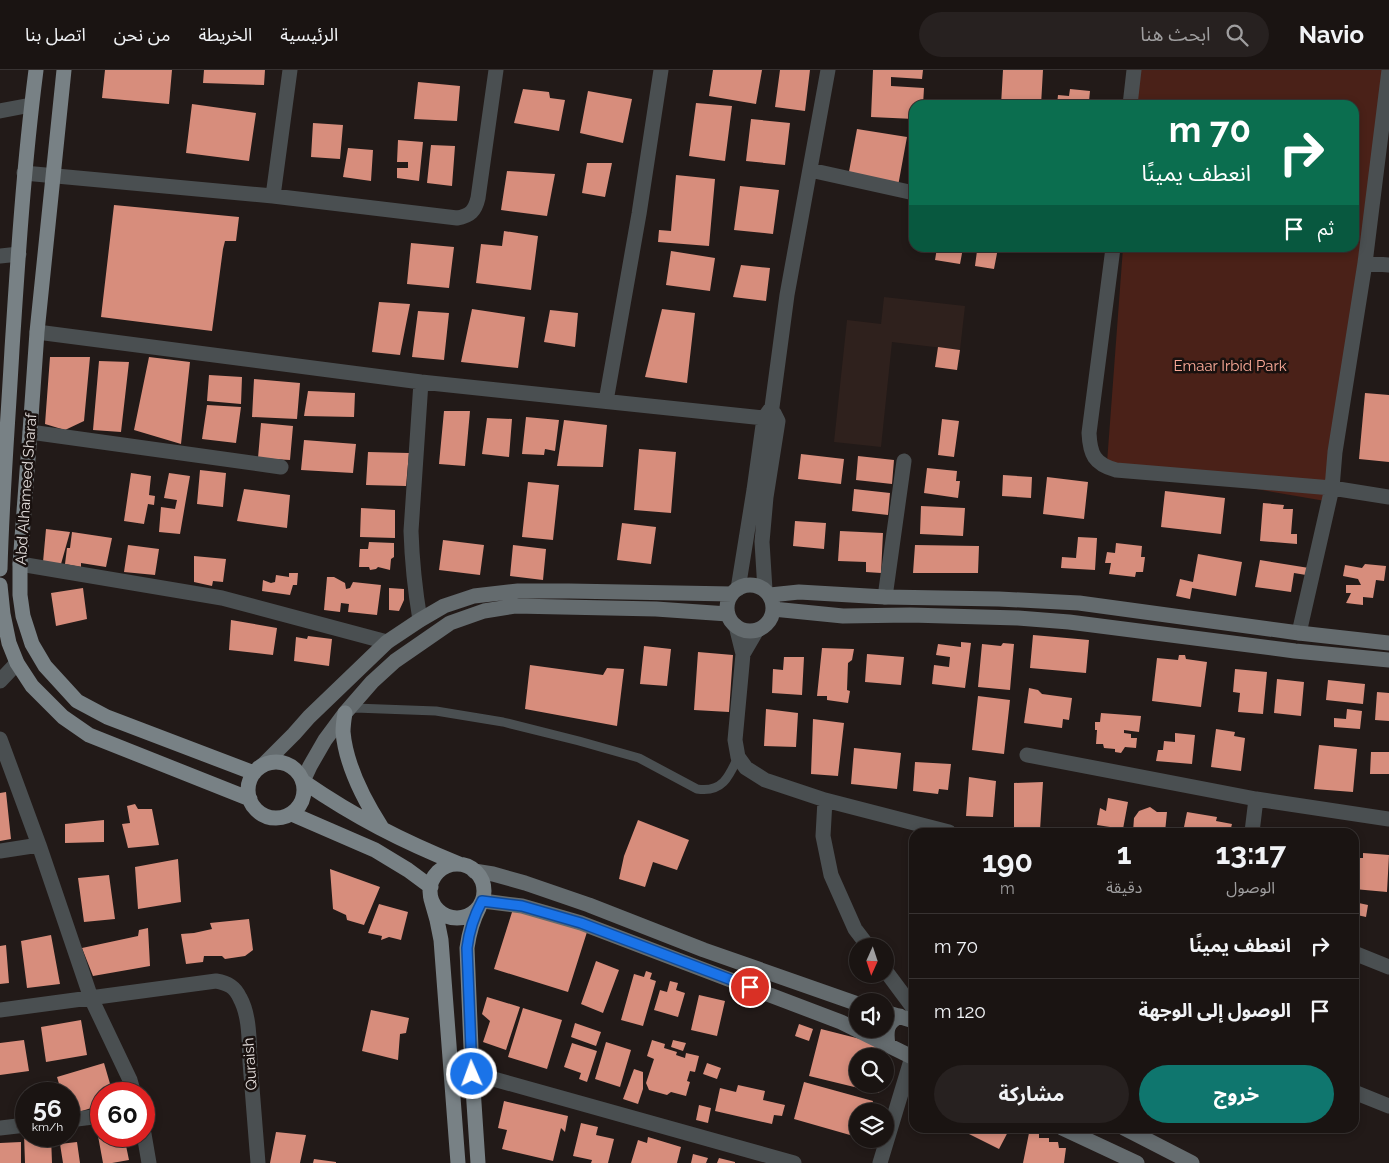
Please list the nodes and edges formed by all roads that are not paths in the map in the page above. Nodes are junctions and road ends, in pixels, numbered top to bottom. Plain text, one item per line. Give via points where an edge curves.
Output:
1 (36, 70) edge
2 (64, 70) edge
3 (290, 70) edge
4 (496, 70) edge
5 (661, 70) edge
6 (828, 70) edge
7 (1134, 70) edge
8 (1388, 76) edge
9 (1131, 100) edge
10 (31, 105) junction
11 (0, 111) edge
12 (810, 170) junction
13 (24, 172) junction
14 (54, 176) junction
15 (909, 192) edge
16 (272, 196) junction
17 (1112, 252) edge
18 (18, 254) junction
19 (0, 256) edge
20 (1365, 263) junction
21 (1389, 265) edge
22 (37, 332) junction
23 (421, 382) junction
24 (606, 401) junction
25 (771, 415) junction
26 (30, 432) junction
27 (904, 461) dead end
28 (282, 467) dead end
29 (1332, 488) junction
30 (1389, 497) edge
31 (1, 501) edge
32 (20, 564) junction
33 (0, 569) edge
34 (0, 585) edge
35 (735, 592) junction
36 (885, 597) junction
37 (769, 598) junction
38 (420, 620) junction
39 (732, 620) junction
40 (757, 630) junction
41 (1299, 633) junction
42 (387, 642) junction
43 (1389, 643) edge
44 (743, 654) junction
45 (1389, 660) edge
46 (17, 663) junction
47 (0, 681) edge
48 (345, 713) junction
49 (0, 739) edge
50 (1027, 755) dead end
51 (738, 756) junction
52 (220, 760) junction
53 (5, 764) edge
54 (258, 769) junction
55 (304, 782) junction
56 (212, 786) junction
57 (1256, 799) junction
58 (250, 800) junction
59 (825, 800) junction
60 (292, 814) junction
61 (1389, 819) edge
62 (934, 828) edge
63 (1252, 828) edge
64 (384, 831) junction
65 (39, 845) junction
66 (0, 851) edge
67 (459, 864) junction
68 (474, 871) junction
69 (431, 893) junction
70 (480, 904) junction
71 (862, 938) edge
72 (1359, 955) edge
73 (1389, 967) edge
74 (894, 982) edge
75 (91, 998) junction
76 (849, 1001) edge
77 (909, 1002) edge
78 (0, 1010) edge
79 (899, 1016) edge
80 (888, 1045) junction
81 (909, 1056) edge
82 (909, 1071) edge
83 (472, 1074) junction
84 (131, 1082) edge
85 (1359, 1094) edge
86 (1389, 1106) edge
87 (15, 1126) edge
88 (0, 1128) edge
89 (1073, 1133) edge
90 (1134, 1133) edge
91 (147, 1147) edge
92 (150, 1163) edge
93 (258, 1163) edge
94 (458, 1163) edge
95 (478, 1163) edge
96 (794, 1163) edge
97 (880, 1163) edge
98 (1137, 1163) edge
99 (1192, 1163) edge

1 - 10 main road, Abd Alhameed Sharaf
2 - 14 main road, Abd Alhameed Sharaf
3 - 16 street
4 - 16 street via 478,198 472,213 465,217
5 - 24 street
6 - 12 street
7 - 9 street
8 - 20 street
10 - 11 street
10 - 13 main road, Abd Alhameed Sharaf
12 - 15 street
12 - 25 street via 787,295
13 - 14 street
13 - 18 main road, Abd Alhameed Sharaf
14 - 16 street
14 - 22 main road, Abd Alhameed Sharaf
17 - 29 street via 1089,433 1094,458 1105,467 1116,470
18 - 19 street
18 - 31 main road, Abd Alhameed Sharaf
20 - 21 street
20 - 29 street
22 - 23 street
22 - 26 main road, Abd Alhameed Sharaf
23 - 24 street
23 - 38 street via 411,531
24 - 25 street
25 - 35 street
25 - 37 street via 762,542
26 - 28 street
26 - 32 main road, Abd Alhameed Sharaf
27 - 36 street
29 - 30 street
29 - 41 street
31 - 33 main road, Abd Alhameed Sharaf
32 - 42 street via 222,598
32 - 52 main road, Abd Alhameed Sharaf via 23,616 32,644 45,666 77,701 107,717
34 - 46 main road via 9,643
35 - 37 street via 752,585
35 - 38 street via 504,592 474,596 444,606
35 - 39 street via 727,607
36 - 37 street via 799,592
36 - 41 street via 1079,602
37 - 40 street via 772,616
37 - 45 street via 843,616 910,615 1060,621
38 - 42 street
39 - 40 street via 742,629
39 - 44 street
39 - 48 street via 656,609 515,606 484,611 450,623 395,662
40 - 44 street
41 - 43 street
42 - 54 street
44 - 51 street via 735,740
46 - 47 street
46 - 56 main road via 32,686 63,717 89,735
48 - 51 lane via 355,708 436,711 503,722 639,758 696,789 706,791 727,779
48 - 55 street via 324,740
48 - 64 main road via 343,731 347,752 372,813
49 - 53 street
50 - 57 street
51 - 59 street via 746,768 765,780
52 - 54 main road, Abd Alhameed Sharaf
52 - 56 main road via 220,774
53 - 65 street
54 - 55 main road via 271,762 287,764 300,774
54 - 58 main road via 248,786
55 - 60 main road via 304,797
55 - 64 main road
56 - 58 main road
57 - 61 street
57 - 63 street
58 - 60 main road via 258,811 271,818
59 - 62 street
59 - 71 street via 823,836 831,875
60 - 69 main road via 375,850 408,870
64 - 67 main road
65 - 66 street
65 - 75 street
67 - 68 main road
67 - 69 main road via 438,873
68 - 70 main road via 483,884
68 - 76 street via 580,902
69 - 70 main road via 435,907 448,917 465,917
69 - 94 main road via 442,940
70 - 80 street via 522,906 581,923 841,1022
70 - 83 main road via 467,948
72 - 73 street
74 - 77 street
75 - 78 street
75 - 84 street
75 - 93 street, Quraish via 216,981 233,987 244,1009 248,1032
79 - 80 street via 889,1024
80 - 81 street
82 - 97 street
83 - 95 main road
83 - 96 street
85 - 86 street
87 - 88 street
89 - 98 street
90 - 99 street
91 - 92 street

